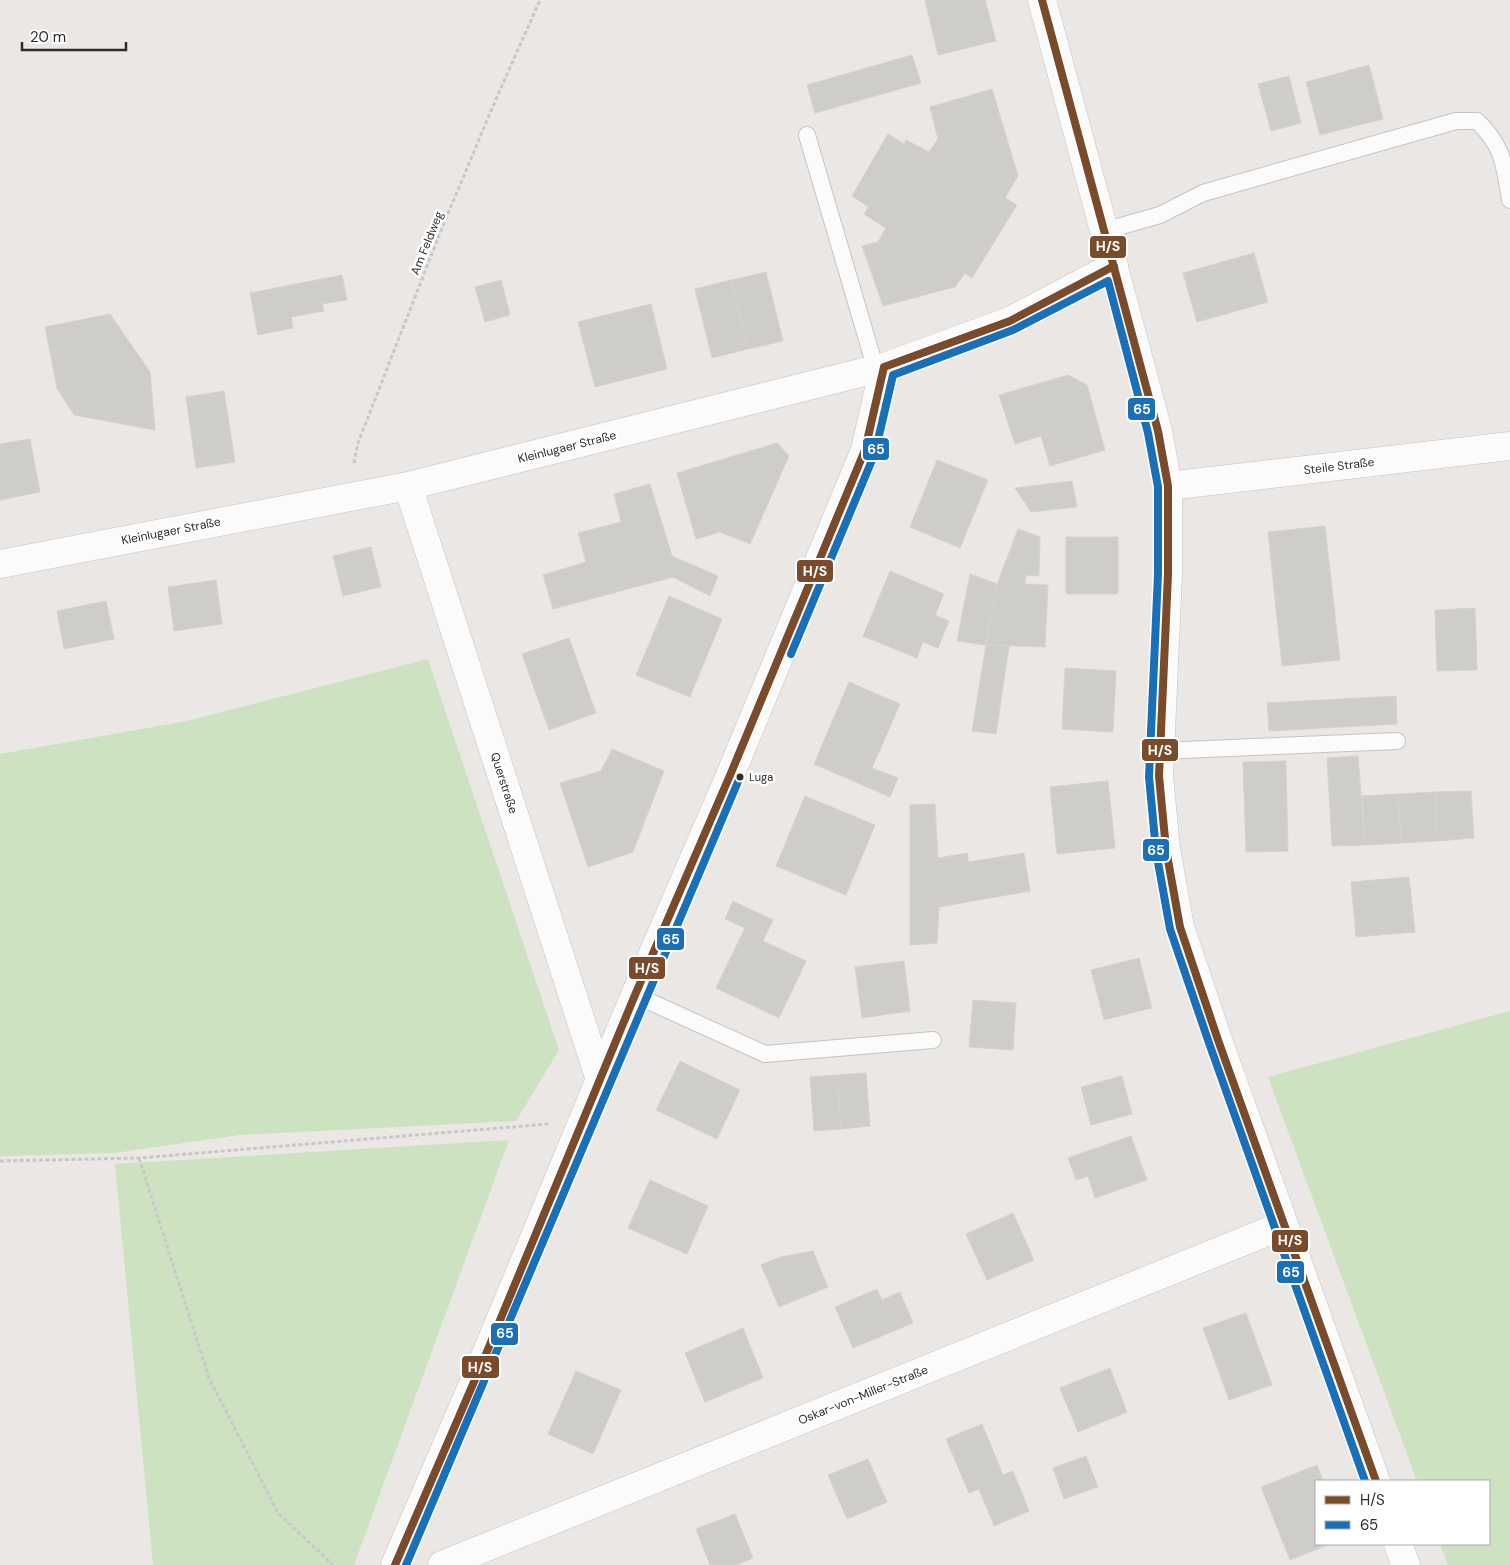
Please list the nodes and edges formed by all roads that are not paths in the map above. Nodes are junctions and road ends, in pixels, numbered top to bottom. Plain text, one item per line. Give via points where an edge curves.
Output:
1 (1042, 0) edge
2 (807, 135) dead end
3 (1510, 200) edge
4 (1104, 231) junction
5 (1114, 266) junction
6 (880, 368) junction
7 (1510, 446) edge
8 (408, 486) junction
9 (1168, 486) junction
10 (0, 564) edge
11 (1397, 740) dead end
12 (1160, 751) junction
13 (635, 995) junction
14 (933, 1040) dead end
15 (600, 1080) junction
16 (1284, 1225) junction
17 (1376, 1480) edge
18 (1398, 1545) edge
19 (395, 1565) edge
20 (442, 1565) edge
21 (1406, 1565) edge

1 - 4 street
2 - 6 lane
3 - 4 lane via 1502,158 1490,134 1477,121 1456,120 1203,193 1160,215
4 - 5 street
5 - 6 street, Kleinlugaer Straße via 1010,321
5 - 9 street via 1158,431
6 - 8 street, Kleinlugaer Straße
6 - 13 street via 865,450
7 - 9 street, Steile Straße
8 - 10 street, Kleinlugaer Straße
8 - 15 street, Querstraße
9 - 12 street via 1168,574
11 - 12 lane
12 - 16 street via 1159,776 1166,848 1180,926
13 - 14 lane via 765,1054
13 - 15 street
15 - 19 street
16 - 17 street
16 - 20 street, Oskar-von-Miller-Straße
18 - 21 street

